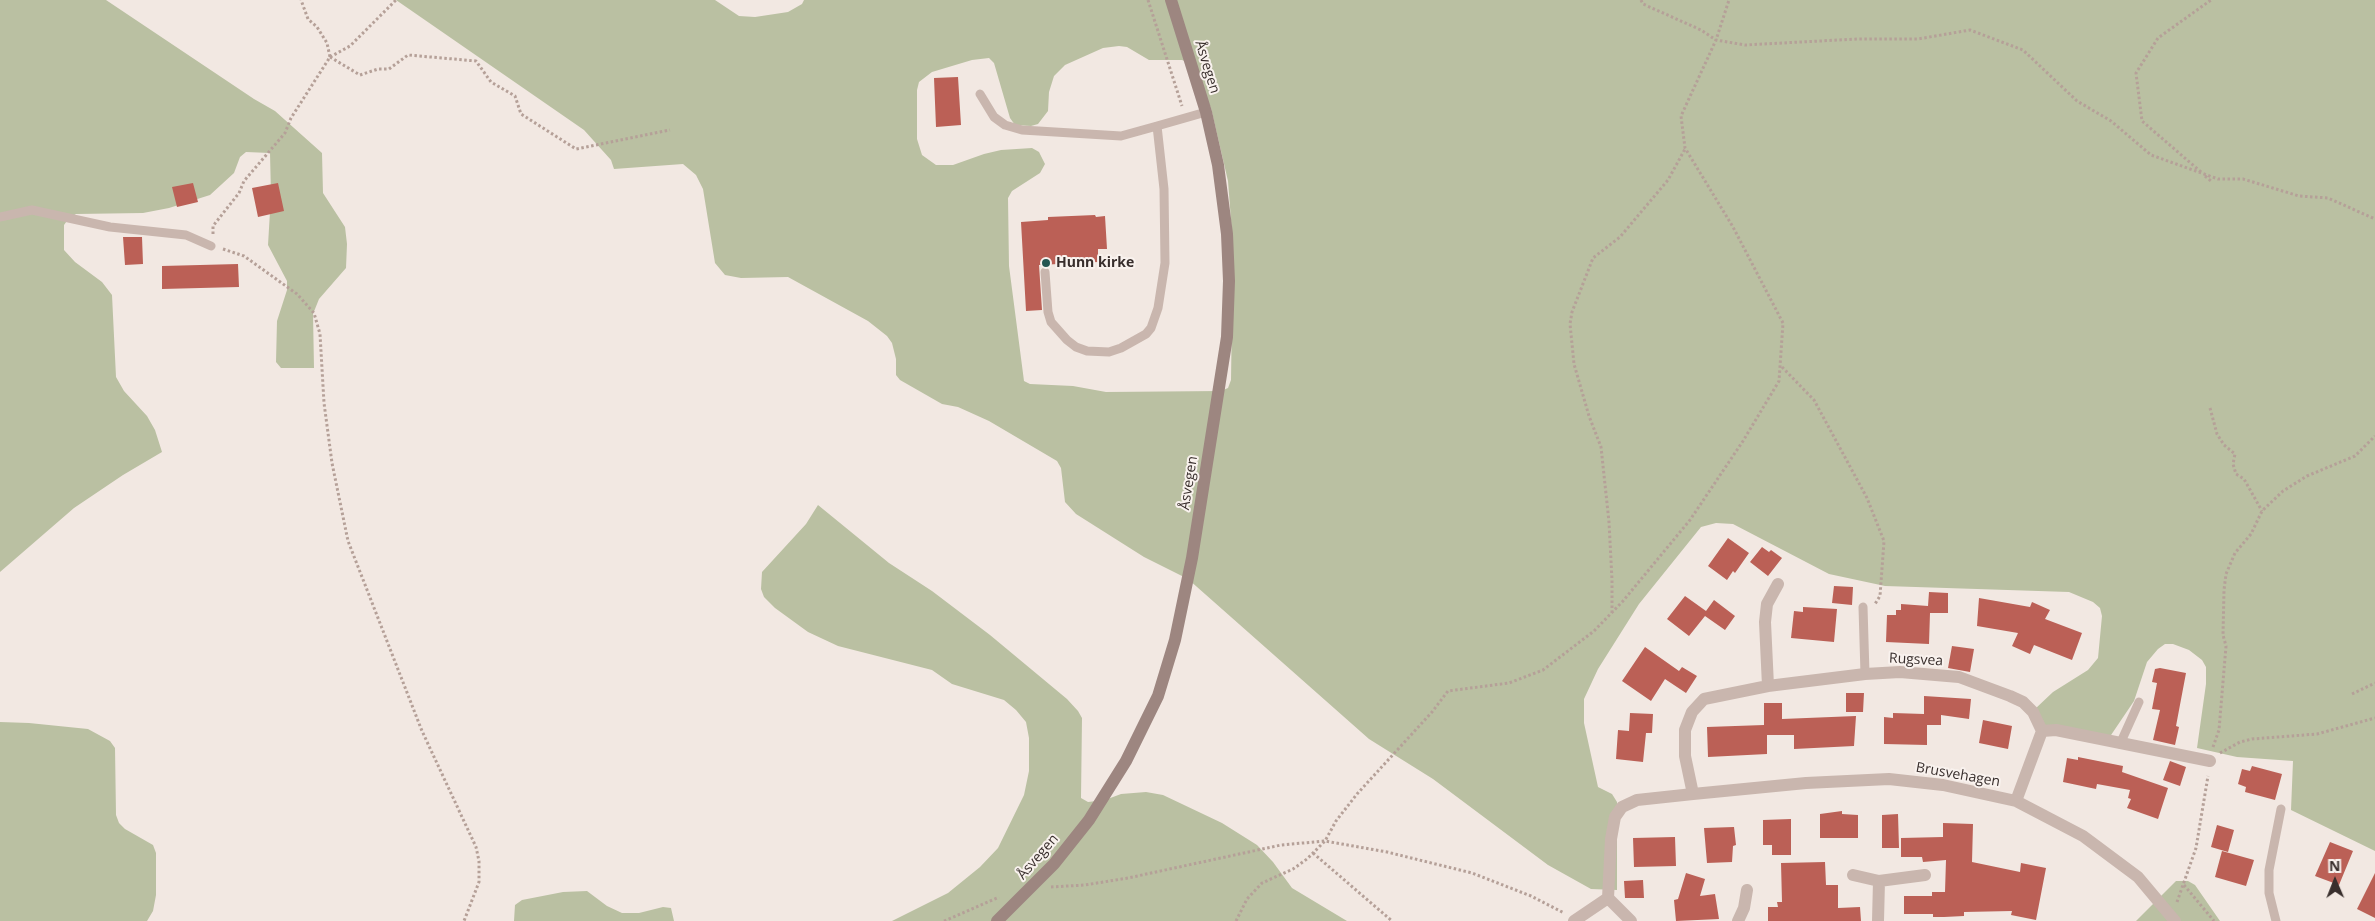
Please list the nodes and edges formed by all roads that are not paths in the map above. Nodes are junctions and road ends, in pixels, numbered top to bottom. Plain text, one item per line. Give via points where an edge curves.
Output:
1 (1171, 0) edge
2 (980, 94) dead end
3 (1206, 112) junction
4 (1156, 126) junction
5 (0, 217) edge
6 (211, 246) road end
7 (1045, 272) dead end
8 (1778, 584) dead end
9 (1864, 607) dead end
10 (1865, 674) junction
11 (1768, 686) junction
12 (2139, 702) dead end
13 (2042, 731) junction
14 (2120, 744) junction
15 (2210, 761) road end
16 (1693, 794) junction
17 (2016, 801) junction
18 (2281, 809) dead end
19 (1853, 875) dead end
20 (1925, 875) dead end
21 (1879, 881) junction
22 (1747, 890) dead end
23 (1608, 898) junction
24 (1571, 918) edge
25 (997, 921) edge
26 (1631, 921) edge
27 (1738, 921) edge
28 (1878, 921) edge
29 (2175, 921) edge
30 (2276, 921) edge

1 - 3 main road, Åsvegen
2 - 4 lane via 994,117 1005,125 1022,130 1120,136
3 - 4 lane
3 - 25 main road, Åsvegen via 1218,165 1227,234 1227,337 1192,558 1175,640 1158,696 1126,761 1089,820 1054,864
4 - 7 lane via 1164,189 1165,263 1158,308 1151,328 1137,340 1109,352 1076,347 1051,322
5 - 6 lane via 32,210 110,227 186,235
8 - 11 street via 1767,604 1765,622
9 - 10 lane
10 - 11 street, Rugsvea
10 - 13 street, Rugsvea via 1900,672 1959,677 2023,702 2033,712
11 - 16 street, Rugsvea via 1704,700 1692,712 1685,730 1685,756
12 - 14 lane
13 - 14 street via 2056,730
13 - 17 street
14 - 15 street
16 - 17 street, Brusvehagen via 1889,779 1943,784
16 - 23 street, Brusvehagen via 1637,800 1622,806 1615,816 1611,839
17 - 29 street, Brusvehagen via 2082,836 2138,877
18 - 30 lane via 2269,870 2269,893
19 - 21 street
20 - 21 street
21 - 28 street
22 - 27 street
23 - 24 street
23 - 26 street

